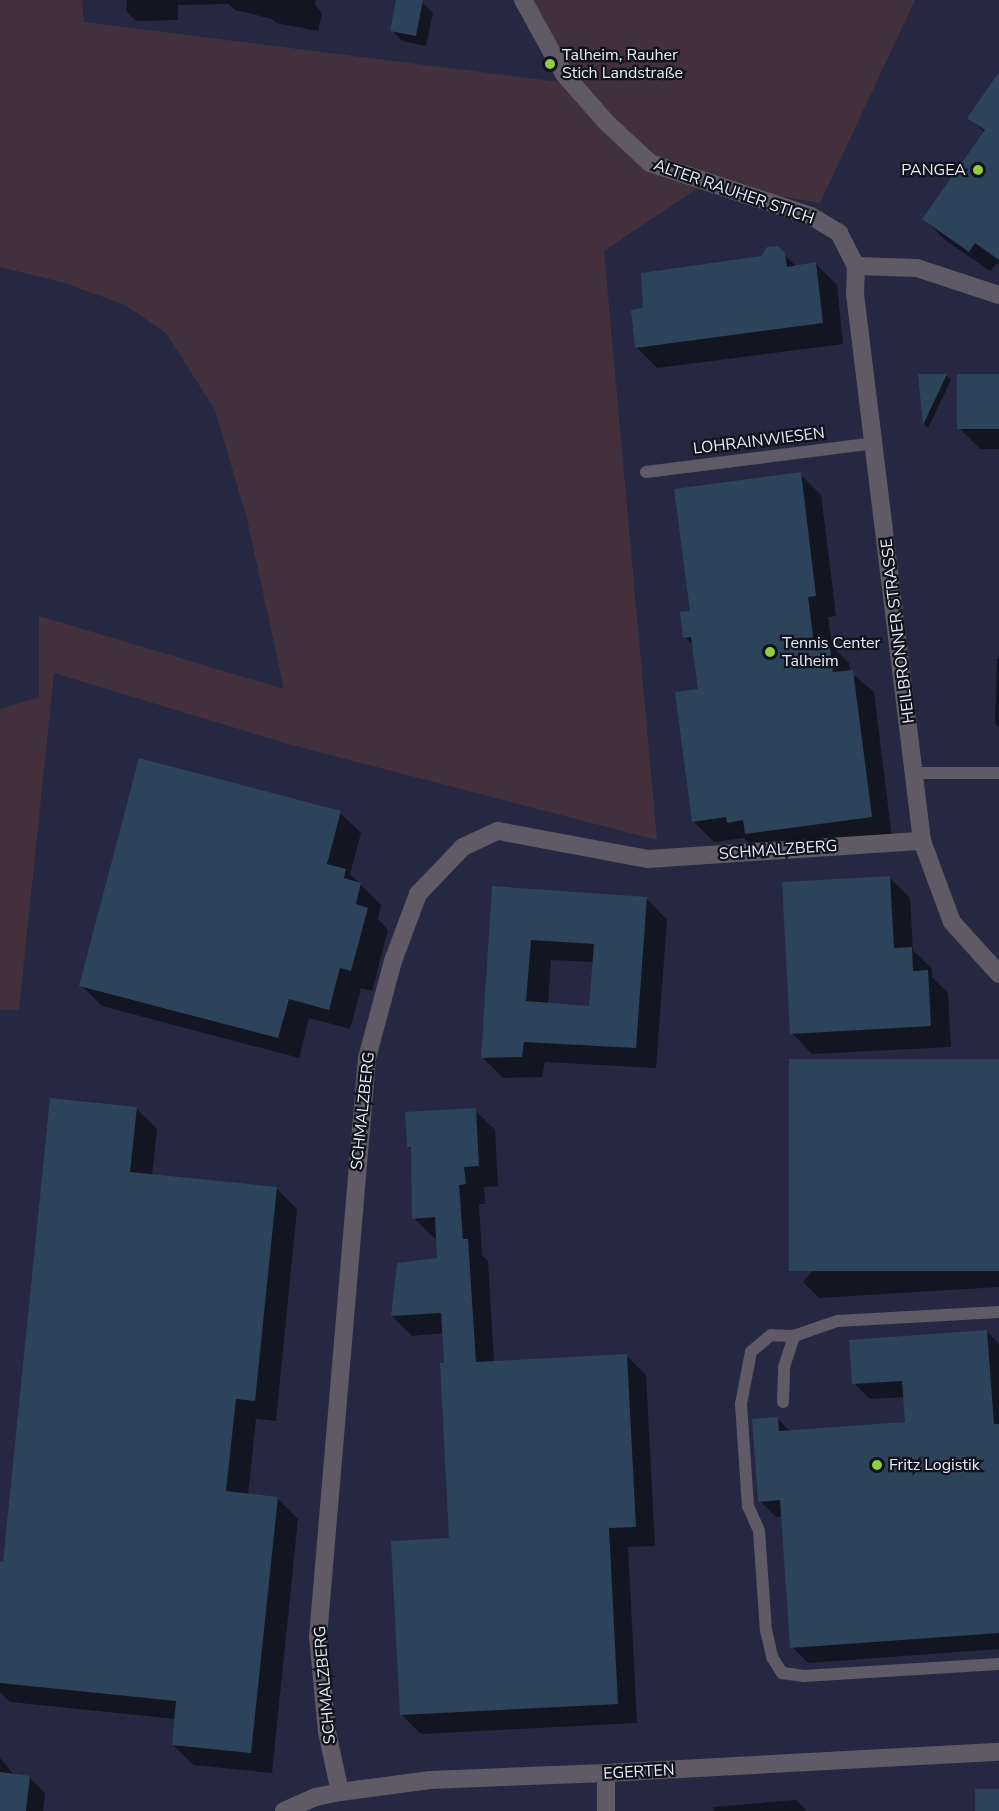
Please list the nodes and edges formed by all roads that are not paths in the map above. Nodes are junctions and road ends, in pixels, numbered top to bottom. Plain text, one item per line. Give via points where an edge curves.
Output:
1 (523, 0) edge
2 (856, 266) junction
3 (999, 295) edge
4 (875, 443) junction
5 (646, 472) dead end
6 (914, 773) junction
7 (999, 773) edge
8 (922, 841) junction
9 (999, 974) edge
10 (999, 1312) edge
11 (794, 1336) junction
12 (783, 1402) dead end
13 (999, 1664) edge
14 (999, 1752) edge
15 (606, 1773) junction
16 (340, 1792) junction
17 (284, 1811) edge
18 (606, 1811) edge

1 - 2 street, ALTER RAUHER STICH via 564,74 606,122 650,163 811,216 839,233
2 - 3 street via 917,268
2 - 4 street, HEILBRONNER STRASSE via 855,294
4 - 5 lane, LOHRAINWIESEN
4 - 6 street, HEILBRONNER STRASSE
6 - 7 lane
6 - 8 street, HEILBRONNER STRASSE
8 - 9 street, HEILBRONNER STRASSE via 952,922
8 - 16 street, SCHMALZBERG via 648,859 498,831 463,848 418,894 393,961 367,1058 365,1081 318,1637 327,1732
10 - 11 lane via 837,1321
11 - 12 lane via 784,1367
11 - 13 lane via 771,1335 751,1352 741,1404 748,1506 759,1531 766,1630 772,1657 782,1673 804,1676
14 - 15 street, EGERTEN
15 - 16 street, EGERTEN via 430,1780
15 - 18 street
16 - 17 street, EGERTEN

